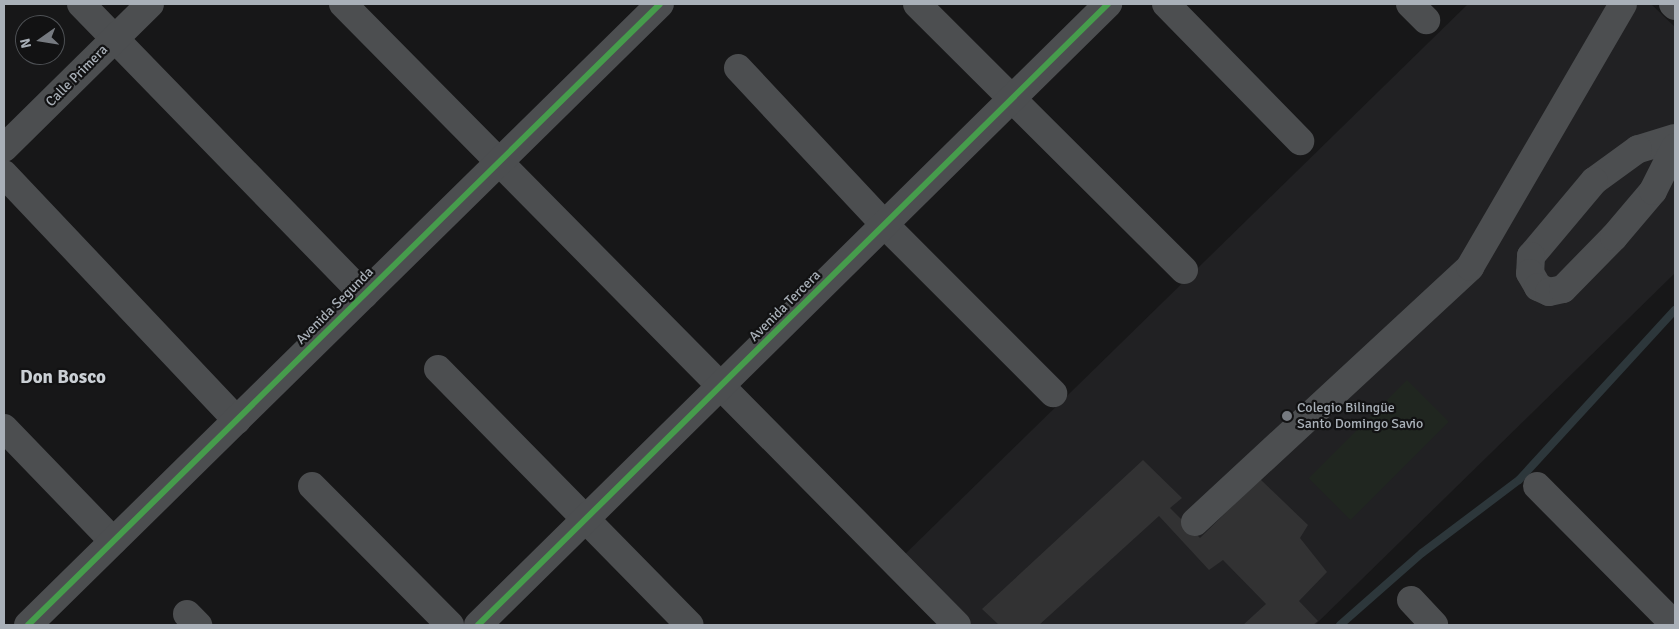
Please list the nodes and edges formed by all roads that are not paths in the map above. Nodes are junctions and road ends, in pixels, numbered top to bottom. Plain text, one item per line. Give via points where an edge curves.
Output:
1 (81, 4) edge
2 (150, 4) edge
3 (343, 4) edge
4 (660, 4) edge
5 (917, 4) edge
6 (1108, 4) edge
7 (1166, 4) edge
8 (1623, 4) edge
9 (115, 38) junction
10 (738, 68) dead end
11 (1010, 101) junction
12 (1675, 138) edge
13 (1300, 142) dead end
14 (1675, 147) edge
15 (4, 148) edge
16 (501, 160) junction
17 (4, 174) edge
18 (885, 225) junction
19 (1184, 270) dead end
20 (364, 295) junction
21 (438, 369) dead end
22 (721, 387) junction
23 (1053, 392) dead end
24 (237, 420) junction
25 (4, 428) edge
26 (312, 486) dead end
27 (1537, 486) dead end
28 (585, 518) junction
29 (1195, 522) dead end
30 (113, 541) junction
31 (1411, 600) dead end
32 (954, 622) edge
33 (28, 625) edge
34 (450, 625) edge
35 (478, 625) edge
36 (690, 625) edge
37 (1434, 625) edge
38 (1675, 625) edge

1 - 9 street
2 - 9 street, Calle Primera
3 - 16 street
4 - 16 street, Avenida Segunda
5 - 11 street
6 - 11 street, Avenida Tercera
7 - 13 street
8 - 29 street via 1470,266
9 - 15 street, Calle Primera
9 - 20 street
10 - 18 street
11 - 18 street, Avenida Tercera
11 - 19 street
12 - 14 street via 1638,148 1594,181 1531,256 1530,273 1538,287 1549,292 1563,289 1608,244 1653,191
16 - 20 street, Avenida Segunda
16 - 22 street
17 - 24 street
18 - 22 street, Avenida Tercera
18 - 23 street
20 - 24 street, Avenida Segunda
21 - 28 street
22 - 28 street, Avenida Tercera
22 - 32 street
24 - 30 street, Avenida Segunda
25 - 30 street
26 - 34 street
27 - 38 street
28 - 35 street, Avenida Tercera
28 - 36 street
30 - 33 street, Avenida Segunda
31 - 37 street

